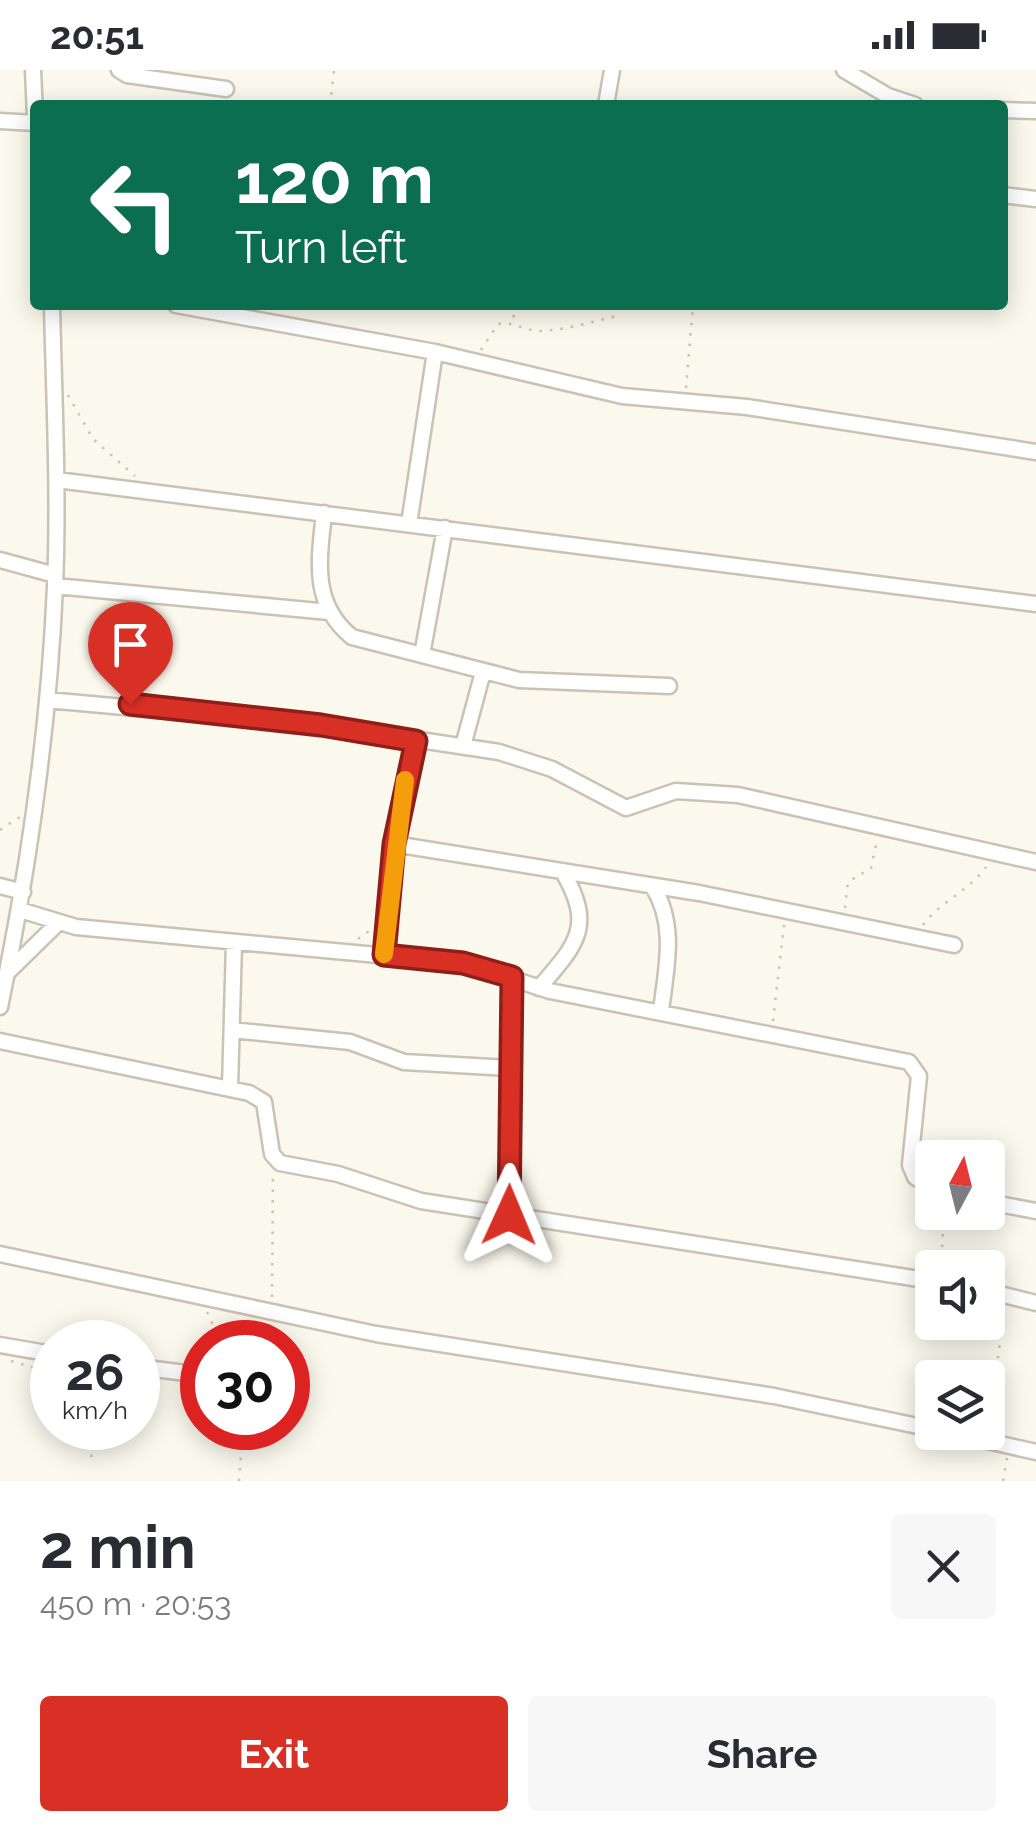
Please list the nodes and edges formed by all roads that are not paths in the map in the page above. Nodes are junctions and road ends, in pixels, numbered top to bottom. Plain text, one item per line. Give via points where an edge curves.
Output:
1 (33, 70) edge
2 (118, 70) edge
3 (612, 70) edge
4 (844, 70) edge
5 (226, 88) dead end
6 (34, 100) edge
7 (607, 100) edge
8 (900, 100) edge
9 (1008, 110) edge
10 (1036, 111) edge
11 (30, 120) edge
12 (0, 121) edge
13 (1008, 196) edge
14 (1036, 198) edge
15 (52, 310) edge
16 (204, 310) edge
17 (435, 352) junction
18 (1036, 452) edge
19 (56, 480) junction
20 (324, 513) junction
21 (410, 524) junction
22 (445, 528) junction
23 (0, 560) edge
24 (55, 580) junction
25 (1036, 604) edge
26 (329, 612) junction
27 (422, 655) junction
28 (483, 672) junction
29 (669, 686) dead end
30 (48, 700) junction
31 (416, 741) junction
32 (463, 746) junction
33 (394, 844) junction
34 (1036, 862) edge
35 (563, 872) junction
36 (0, 886) edge
37 (653, 887) junction
38 (23, 892) junction
39 (20, 910) junction
40 (56, 924) junction
41 (234, 943) junction
42 (954, 945) dead end
43 (384, 955) junction
44 (7, 974) junction
45 (512, 977) junction
46 (539, 988) junction
47 (0, 1006) edge
48 (661, 1011) junction
49 (232, 1030) junction
50 (0, 1041) edge
51 (509, 1068) junction
52 (230, 1088) junction
53 (915, 1178) edge
54 (1005, 1205) edge
55 (1036, 1210) edge
56 (509, 1215) junction
57 (0, 1254) edge
58 (915, 1277) edge
59 (1005, 1295) edge
60 (1036, 1303) edge
61 (0, 1345) edge
62 (30, 1350) edge
63 (915, 1425) edge
64 (1005, 1445) edge
65 (1036, 1452) edge

1 - 6 street
2 - 5 street
3 - 7 street
4 - 8 street
9 - 10 street
11 - 12 street
13 - 14 street
15 - 19 street
16 - 17 street
17 - 18 street via 596,391
17 - 21 street
19 - 20 street
19 - 24 street
20 - 21 street
20 - 26 street via 318,570
21 - 22 street
22 - 25 street
22 - 27 street
23 - 24 street
24 - 26 street
24 - 30 street
26 - 27 street via 352,638
27 - 28 street
28 - 29 street via 555,683
28 - 32 street
30 - 31 street via 161,707
30 - 38 street
31 - 32 street
31 - 33 street
32 - 34 street via 526,758 626,808 676,791 782,802
33 - 35 street
33 - 43 street
35 - 37 street
35 - 46 street via 581,908 580,925
36 - 38 street
37 - 42 street
37 - 48 street via 668,924
38 - 39 street
39 - 40 street
39 - 44 street
40 - 41 street
40 - 44 street
41 - 43 street
41 - 49 street
43 - 45 street via 463,963
44 - 47 street
45 - 46 street
45 - 51 street
46 - 48 street
48 - 53 street via 912,1064 919,1076 910,1164
49 - 51 street via 350,1042 404,1062
49 - 52 street
50 - 52 street
51 - 56 street
52 - 56 street via 264,1102 274,1159 420,1201
54 - 55 street
56 - 58 street
57 - 63 street via 376,1334 774,1396
59 - 60 street
61 - 62 street
64 - 65 street

